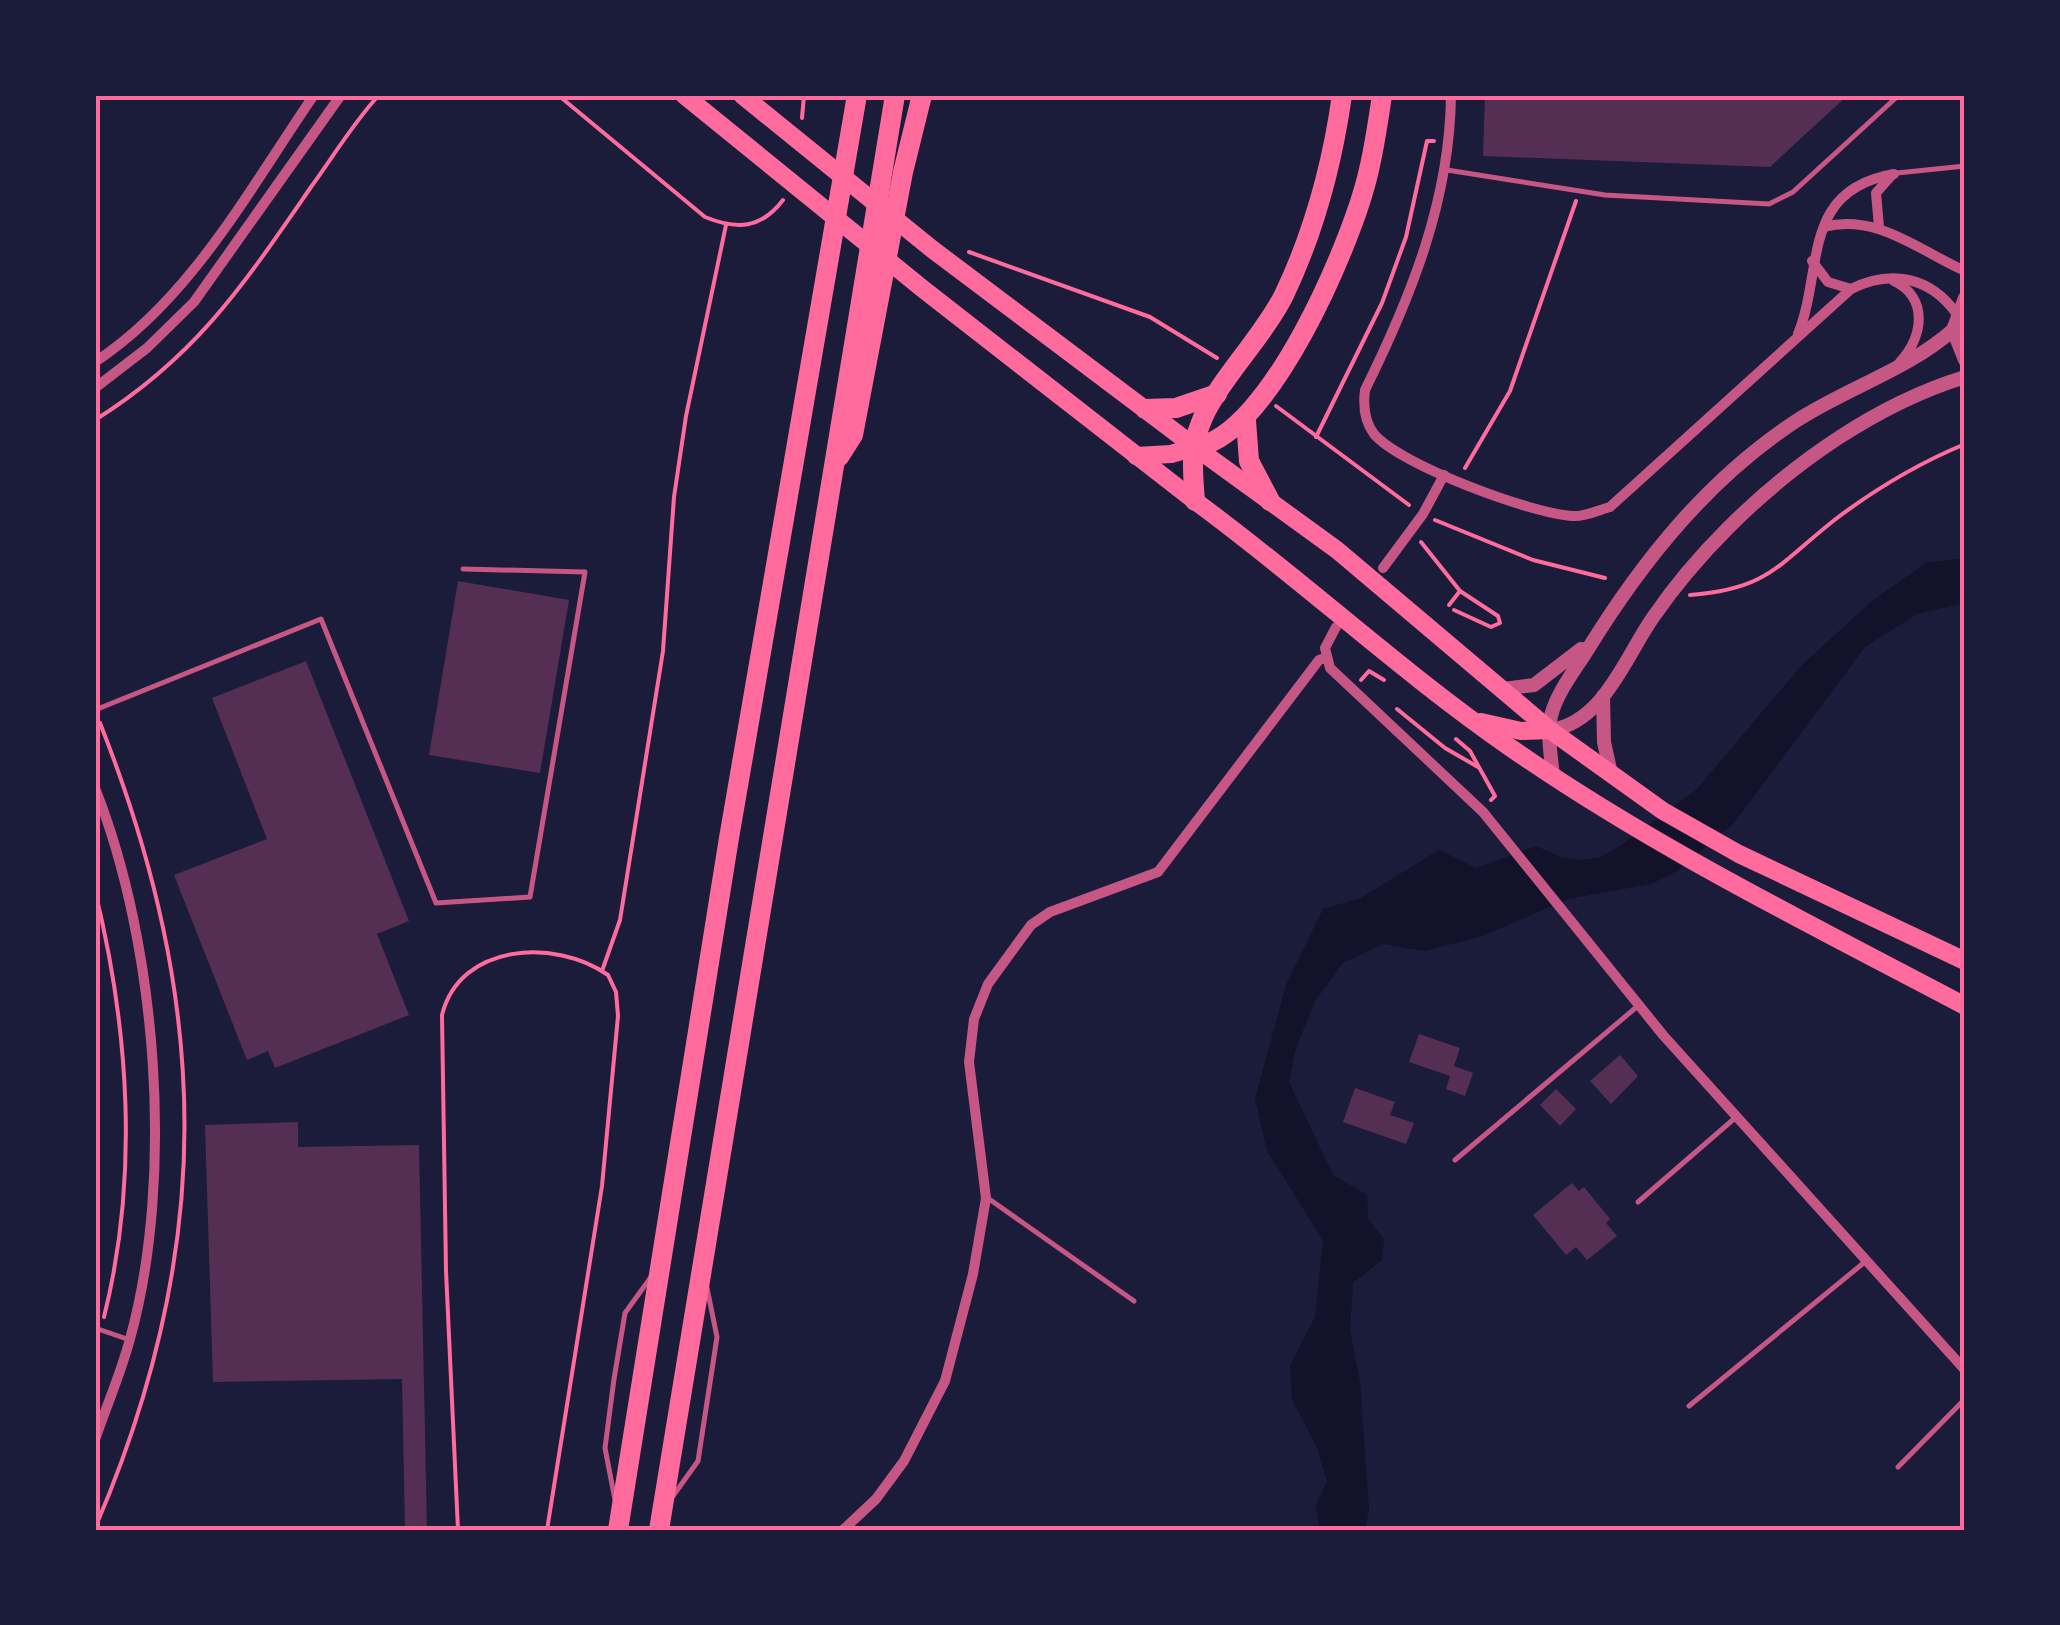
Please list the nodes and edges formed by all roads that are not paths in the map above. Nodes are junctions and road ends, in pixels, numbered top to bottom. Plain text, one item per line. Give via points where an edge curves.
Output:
1 (314, 95) edge
2 (341, 95) edge
3 (684, 95) edge
4 (742, 95) edge
5 (849, 95) edge
6 (857, 95) edge
7 (895, 95) edge
8 (922, 95) edge
9 (1342, 95) edge
10 (1382, 95) edge
11 (1451, 95) edge
12 (1899, 95) edge
13 (848, 148) junction
14 (1965, 166) edge
15 (1444, 169) junction
16 (1894, 174) junction
17 (1879, 227) junction
18 (1824, 228) junction
19 (1812, 260) junction
20 (1965, 272) edge
21 (1889, 278) junction
22 (1851, 289) junction
23 (1965, 298) edge
24 (1956, 313) junction
25 (1953, 330) junction
26 (1796, 339) junction
27 (1965, 360) edge
28 (95, 362) edge
29 (1898, 364) junction
30 (1965, 377) edge
31 (95, 388) edge
32 (1219, 394) junction
33 (1145, 409) junction
34 (1246, 420) junction
35 (1195, 447) junction
36 (1136, 456) junction
37 (832, 468) junction
38 (1444, 475) junction
39 (1195, 501) junction
40 (1270, 501) junction
41 (1383, 568) dead end
42 (463, 569) dead end
43 (1336, 627) dead end
44 (1596, 635) junction
45 (1325, 658) junction
46 (1504, 689) junction
47 (1604, 696) junction
48 (95, 710) edge
49 (1469, 719) junction
50 (1550, 730) junction
51 (1553, 776) junction
52 (1612, 777) junction
53 (95, 791) edge
54 (1965, 960) edge
55 (1638, 1005) junction
56 (1965, 1006) edge
57 (1737, 1116) junction
58 (1455, 1160) dead end
59 (986, 1198) junction
60 (1638, 1202) dead end
61 (1866, 1261) junction
62 (1134, 1301) dead end
63 (98, 1329) edge
64 (130, 1340) junction
65 (1965, 1370) edge
66 (1965, 1399) edge
67 (1688, 1406) dead end
68 (95, 1440) edge
69 (1898, 1466) dead end
70 (661, 1520) edge
71 (618, 1526) edge
72 (843, 1530) edge

1 - 28 street via 183,282
2 - 31 street via 194,302
3 - 36 main road
4 - 33 main road
5 - 13 highway
6 - 13 highway
7 - 37 highway
8 - 37 highway via 853,435
9 - 32 highway via 1312,230 1266,330
10 - 34 highway via 1367,180 1328,284
11 - 15 street
12 - 15 lane via 1792,192 1769,204 1580,192
13 - 71 highway
14 - 16 lane
15 - 38 street via 1421,263 1363,410 1381,440
16 - 17 street via 1876,193
16 - 18 street via 1852,190
17 - 18 street via 1844,222
17 - 20 street
18 - 19 street
19 - 22 street via 1828,282
19 - 26 street via 1808,306
21 - 22 street
21 - 24 street via 1928,285
21 - 29 street via 1906,287 1919,314 1919,336
22 - 26 street
23 - 24 street
24 - 25 street
25 - 27 street
25 - 29 street
26 - 38 street via 1610,507 1576,517 1543,511
29 - 44 street via 1809,413 1725,476 1663,542
30 - 47 street via 1887,410 1764,495 1674,588
32 - 33 highway via 1176,408
32 - 35 highway via 1202,418
33 - 35 main road
34 - 35 highway
34 - 40 highway via 1249,461
35 - 36 main road
35 - 39 highway
35 - 40 main road
36 - 39 main road
37 - 70 highway
38 - 41 street
39 - 49 main road
40 - 46 main road
42 - 48 lane via 585,572 530,896 436,902 321,619
43 - 45 street
44 - 46 street via 1534,686
44 - 50 street via 1559,695
45 - 55 street via 1483,812
45 - 59 street via 1158,872 1040,919 988,984 974,1019 969,1062
46 - 50 main road
47 - 50 street via 1574,723
47 - 52 street
49 - 50 main road
49 - 51 main road
50 - 51 street
50 - 52 main road
51 - 56 main road
52 - 54 main road via 1724,846
53 - 64 street via 126,885 152,1035 155,1122 146,1256
55 - 57 street
55 - 58 lane
57 - 60 lane
57 - 61 street
59 - 62 lane
59 - 72 street via 945,1381 904,1461
61 - 65 street
61 - 67 lane
63 - 64 lane
64 - 68 street
66 - 69 lane

